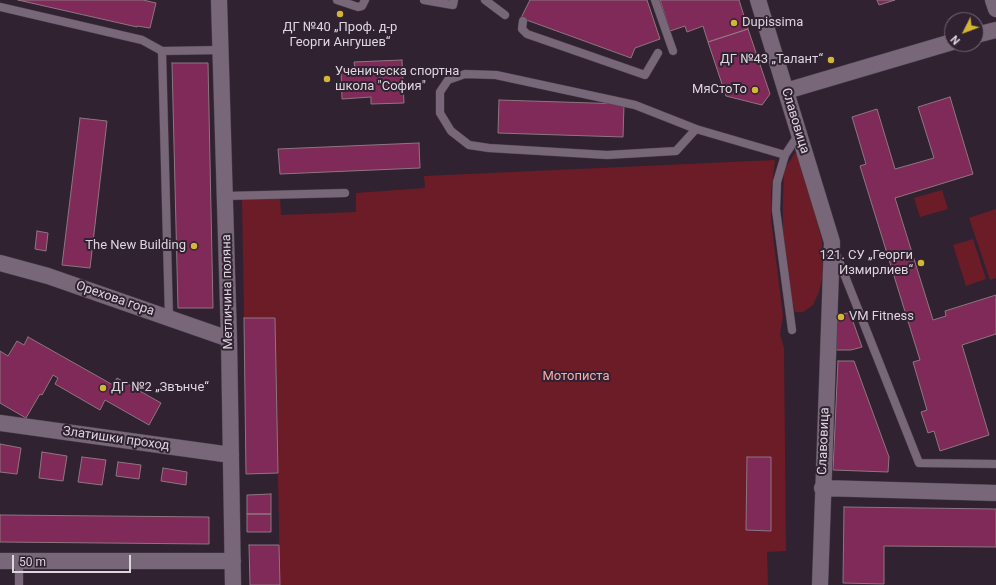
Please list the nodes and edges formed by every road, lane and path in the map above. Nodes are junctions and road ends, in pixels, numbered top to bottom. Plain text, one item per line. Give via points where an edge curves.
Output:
1 (219, 0) edge
2 (337, 0) edge
3 (365, 0) edge
4 (424, 0) edge
5 (454, 0) edge
6 (485, 0) edge
7 (655, 0) edge
8 (758, 0) edge
9 (993, 0) edge
10 (0, 7) edge
11 (996, 9) edge
12 (505, 15) dead end
13 (523, 22) dead end
14 (996, 30) edge
15 (984, 33) edge
16 (944, 44) edge
17 (221, 50) junction
18 (162, 51) junction
19 (674, 51) dead end
20 (658, 52) dead end
21 (786, 91) junction
22 (696, 130) junction
23 (799, 134) junction
24 (785, 155) junction
25 (345, 193) dead end
26 (225, 196) junction
27 (832, 242) junction
28 (0, 263) edge
29 (169, 318) junction
30 (792, 330) dead end
31 (229, 338) junction
32 (0, 423) edge
33 (231, 455) junction
34 (996, 464) edge
35 (822, 488) junction
36 (996, 493) edge
37 (0, 561) edge
38 (19, 561) junction
39 (233, 561) junction
40 (19, 585) edge
41 (234, 585) edge
42 (820, 585) edge

1 - 17 street, Метличина поляна
2 - 3 lane via 358,7 362,6
4 - 5 lane via 453,5
6 - 12 lane
7 - 19 lane
8 - 21 street, Славовица
9 - 11 street
10 - 18 lane via 142,40
13 - 20 lane via 522,29 527,34 645,75
14 - 15 street
16 - 21 street
17 - 18 lane
17 - 26 street, Метличина поляна
18 - 29 lane
21 - 23 street, Славовица
22 - 22 lane via 635,105 496,75 465,74 448,80 440,92 440,113 451,131 468,144 489,148 607,155 676,151
22 - 24 lane
23 - 24 lane
23 - 27 street, Славовица
24 - 30 lane via 777,182 776,210
25 - 26 lane
26 - 31 street, Метличина поляна
27 - 34 lane via 919,463
27 - 35 street, Славовица
28 - 29 street, Орехова гора via 48,276
29 - 31 street, Орехова гора
31 - 33 street, Метличина поляна
32 - 33 street, Златишки проход
33 - 39 street, Метличина поляна
35 - 36 street
35 - 42 street, Славовица
37 - 38 street
38 - 39 street
38 - 40 lane
39 - 41 street, Метличина поляна

